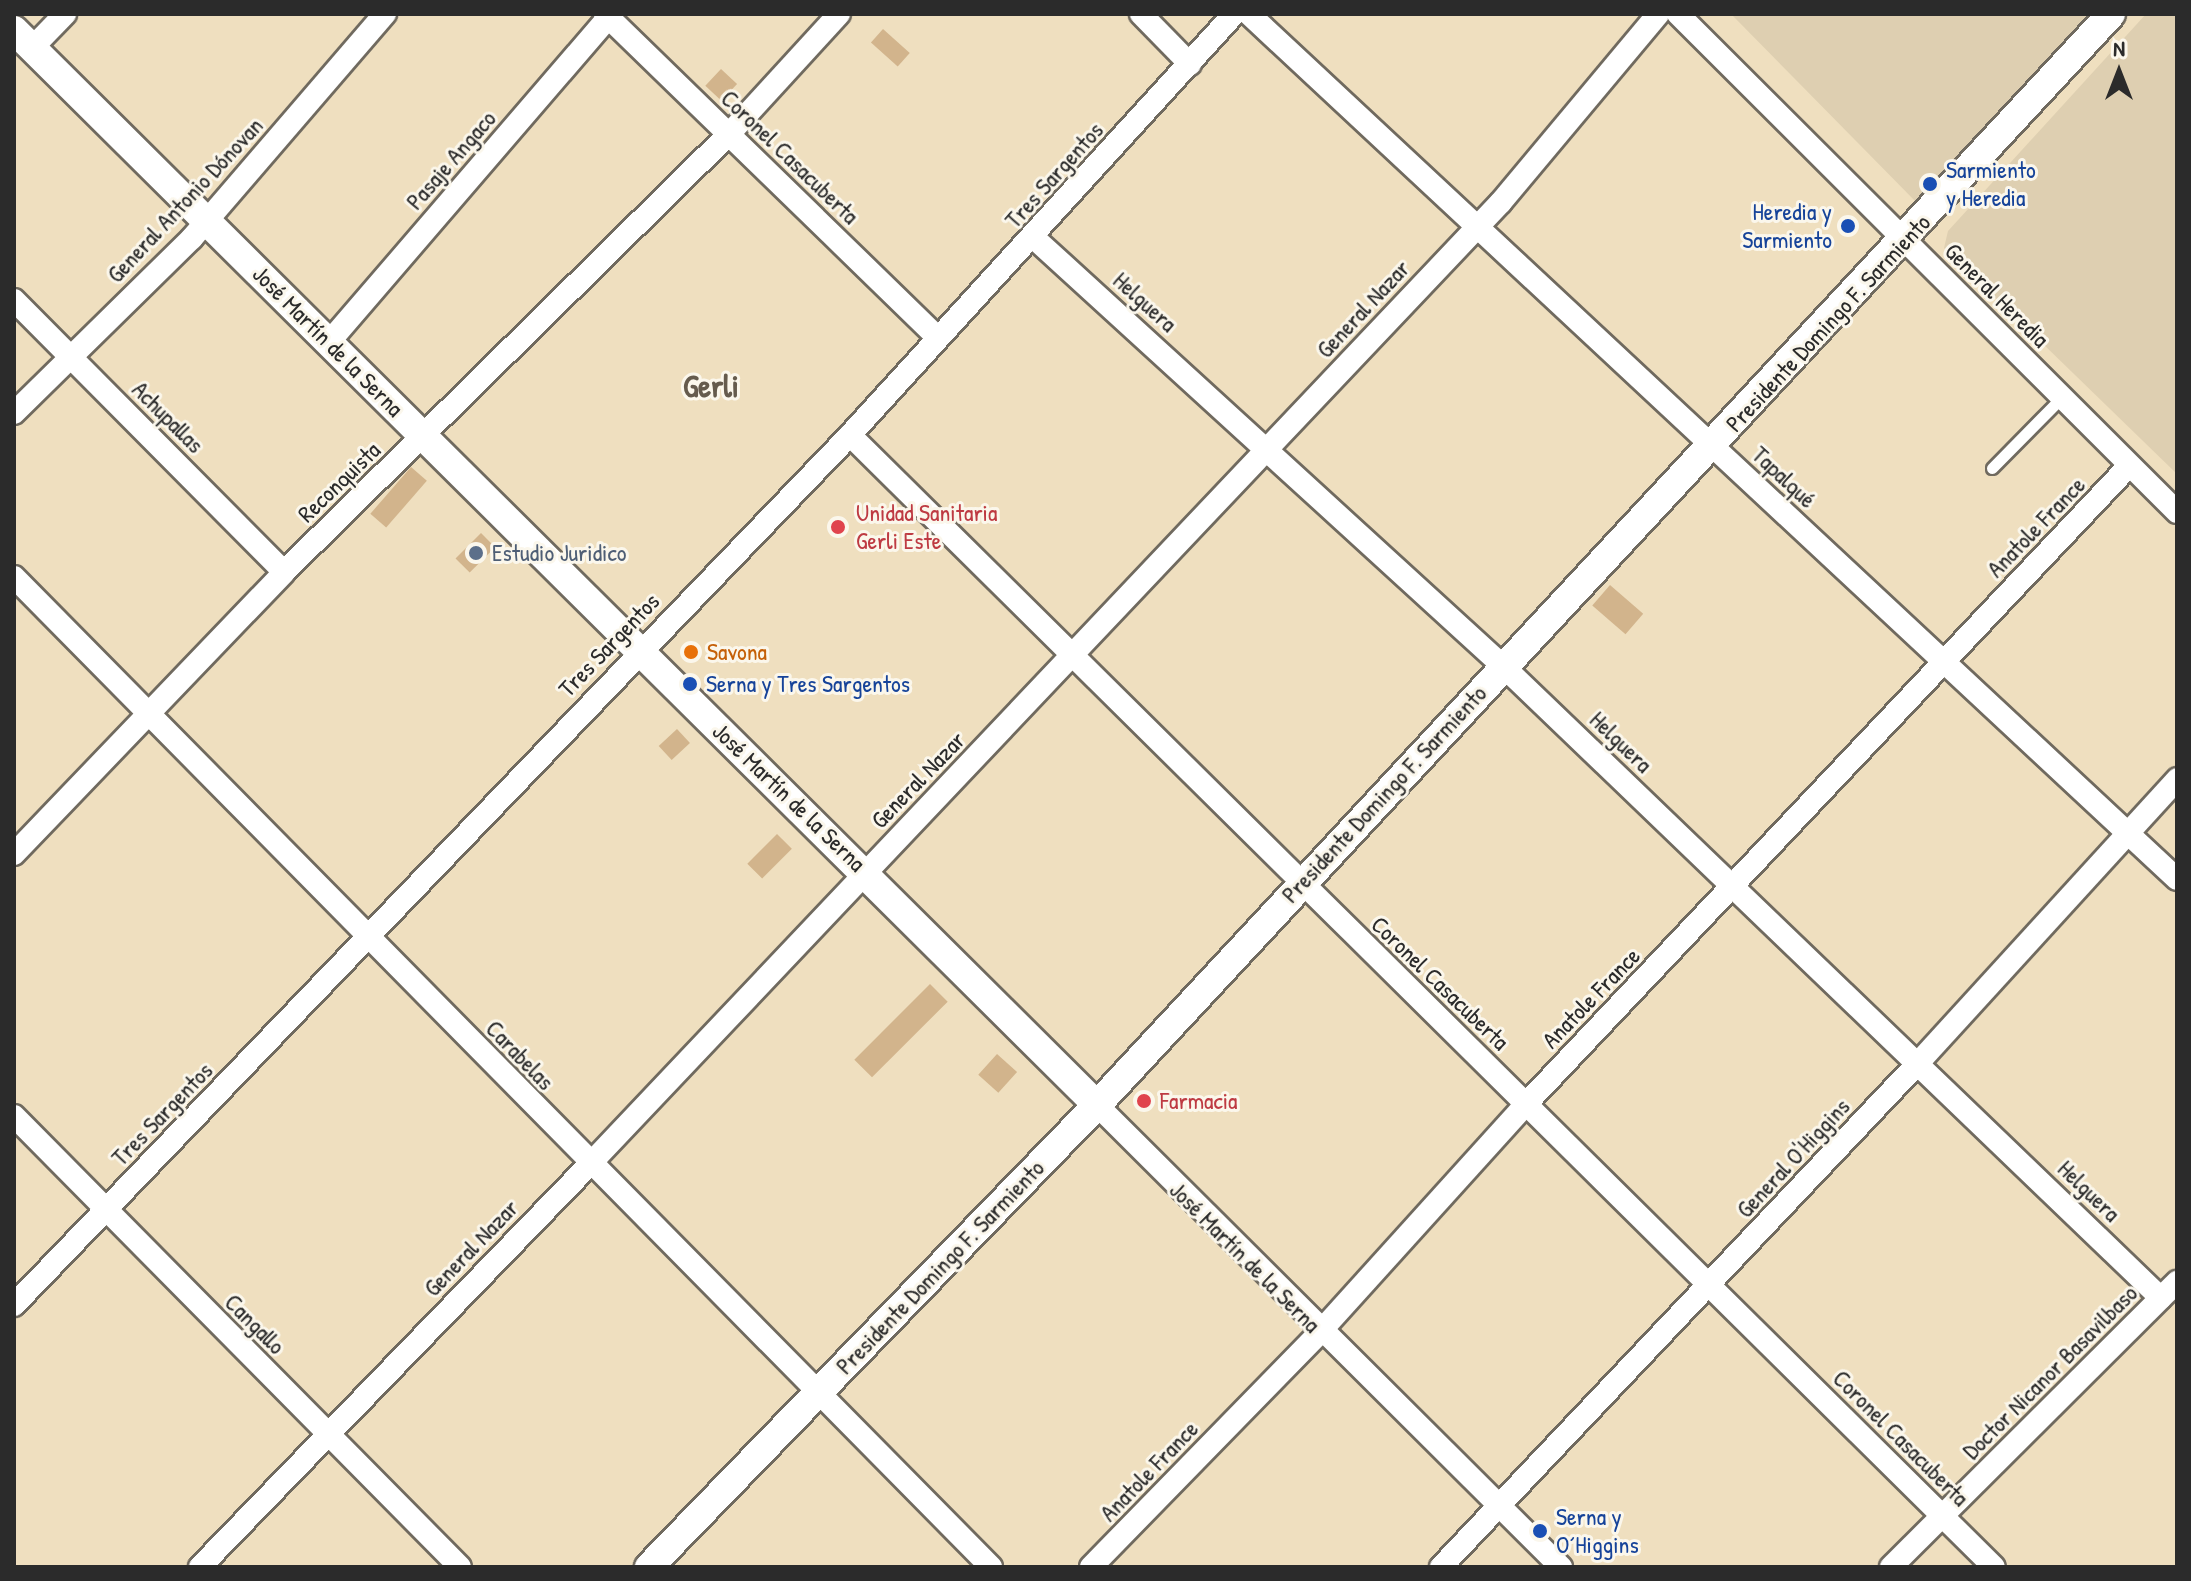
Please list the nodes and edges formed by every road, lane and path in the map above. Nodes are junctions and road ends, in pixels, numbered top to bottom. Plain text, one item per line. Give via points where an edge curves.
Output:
1 (65, 14) edge
2 (385, 14) edge
3 (839, 14) edge
4 (1141, 14) edge
5 (1234, 14) edge
6 (1249, 14) edge
7 (1658, 14) edge
8 (1678, 14) edge
9 (2111, 14) edge
10 (608, 15) edge
11 (23, 38) edge
12 (1190, 64) junction
13 (730, 133) junction
14 (207, 221) junction
15 (1479, 224) junction
16 (1033, 237) junction
17 (1905, 239) junction
18 (14, 300) edge
19 (937, 337) junction
20 (330, 341) junction
21 (71, 357) junction
22 (2062, 397) junction
23 (14, 413) edge
24 (850, 435) junction
25 (423, 437) junction
26 (1713, 447) junction
27 (1268, 448) junction
28 (2129, 466) junction
29 (1992, 468) dead end
30 (2177, 512) edge
31 (284, 572) junction
32 (14, 577) edge
33 (639, 651) junction
34 (1073, 656) junction
35 (1944, 660) junction
36 (1503, 666) junction
37 (147, 713) junction
38 (2177, 779) edge
39 (2128, 832) junction
40 (14, 854) edge
41 (864, 871) junction
42 (2177, 879) edge
43 (1301, 883) junction
44 (1734, 885) junction
45 (369, 937) junction
46 (1919, 1062) junction
47 (1526, 1104) junction
48 (1097, 1105) junction
49 (14, 1116) edge
50 (591, 1163) junction
51 (105, 1209) junction
52 (1709, 1284) junction
53 (2169, 1290) edge
54 (14, 1305) edge
55 (1320, 1332) junction
56 (820, 1392) junction
57 (326, 1433) junction
58 (1500, 1506) junction
59 (1943, 1516) junction
60 (200, 1567) edge
61 (460, 1567) edge
62 (649, 1567) edge
63 (991, 1567) edge
64 (1091, 1567) edge
65 (1441, 1567) edge
66 (1561, 1567) edge
67 (1891, 1567) edge
68 (1994, 1567) edge

1 - 11 street
2 - 14 street, General Antonio Dónovan
3 - 13 street, Reconquista
4 - 12 street
5 - 12 street, Tres Sargentos
6 - 15 street, Tapalqué
7 - 15 street, General Nazar
8 - 17 street, General Heredia
9 - 17 street, Presidente Domingo F. Sarmiento
10 - 13 street, Coronel Casacuberta
10 - 20 street, Pasaje Angaco
11 - 14 street, José Martín de la Serna
12 - 16 street, Tres Sargentos
13 - 19 street, Coronel Casacuberta
13 - 25 street, Reconquista
14 - 20 street, José Martín de la Serna
14 - 21 street, General Antonio Dónovan
15 - 26 street, Tapalqué
15 - 27 street, General Nazar
16 - 19 street, Tres Sargentos
16 - 27 street, Helguera
17 - 22 street, General Heredia
17 - 26 street, Presidente Domingo F. Sarmiento
18 - 21 street, Achupallas
19 - 24 street, Tres Sargentos
20 - 25 street, José Martín de la Serna
21 - 23 street, General Antonio Dónovan
21 - 31 street, Achupallas
22 - 28 street, General Heredia
22 - 29 lane
24 - 33 street, Tres Sargentos
24 - 34 street, Coronel Casacuberta
25 - 31 street, Reconquista
25 - 33 street, José Martín de la Serna
26 - 35 street, Tapalqué
26 - 36 street, Presidente Domingo F. Sarmiento
27 - 34 street, General Nazar
27 - 36 street, Helguera
28 - 30 street, General Heredia
28 - 35 street, Anatole France
31 - 37 street, Reconquista
32 - 37 street, Carabelas
33 - 41 street, José Martín de la Serna
33 - 45 street, Tres Sargentos
34 - 41 street, General Nazar
34 - 43 street, Coronel Casacuberta
35 - 39 street, Tapalqué
35 - 44 street, Anatole France
36 - 43 street, Presidente Domingo F. Sarmiento
36 - 44 street, Helguera
37 - 40 street, Reconquista
37 - 45 street, Carabelas
38 - 39 street, General O'Higgins
39 - 42 street, Tapalqué
39 - 46 street, General O'Higgins
41 - 48 street, José Martín de la Serna
41 - 50 street, General Nazar
43 - 47 street, Coronel Casacuberta
43 - 48 street, Presidente Domingo F. Sarmiento
44 - 46 street, Helguera
44 - 47 street, Anatole France
45 - 50 street, Carabelas
45 - 51 street, Tres Sargentos
46 - 52 street, General O'Higgins
46 - 53 street, Helguera
47 - 52 street, Coronel Casacuberta
47 - 55 street, Anatole France
48 - 55 street, José Martín de la Serna
48 - 56 street, Presidente Domingo F. Sarmiento
49 - 51 street, Cangallo
50 - 56 street, Carabelas
50 - 57 street, General Nazar
51 - 54 street, Tres Sargentos
51 - 57 street, Cangallo
52 - 58 street, General O'Higgins
52 - 59 street, Coronel Casacuberta
53 - 59 street, Doctor Nicanor Basavilbaso
55 - 58 street, José Martín de la Serna
55 - 64 street, Anatole France
56 - 62 street, Presidente Domingo F. Sarmiento
56 - 63 street, Carabelas
57 - 60 street, General Nazar
57 - 61 street, Cangallo
58 - 65 street, General O'Higgins
58 - 66 street, José Martín de la Serna
59 - 67 street, Doctor Nicanor Basavilbaso
59 - 68 street, Coronel Casacuberta

